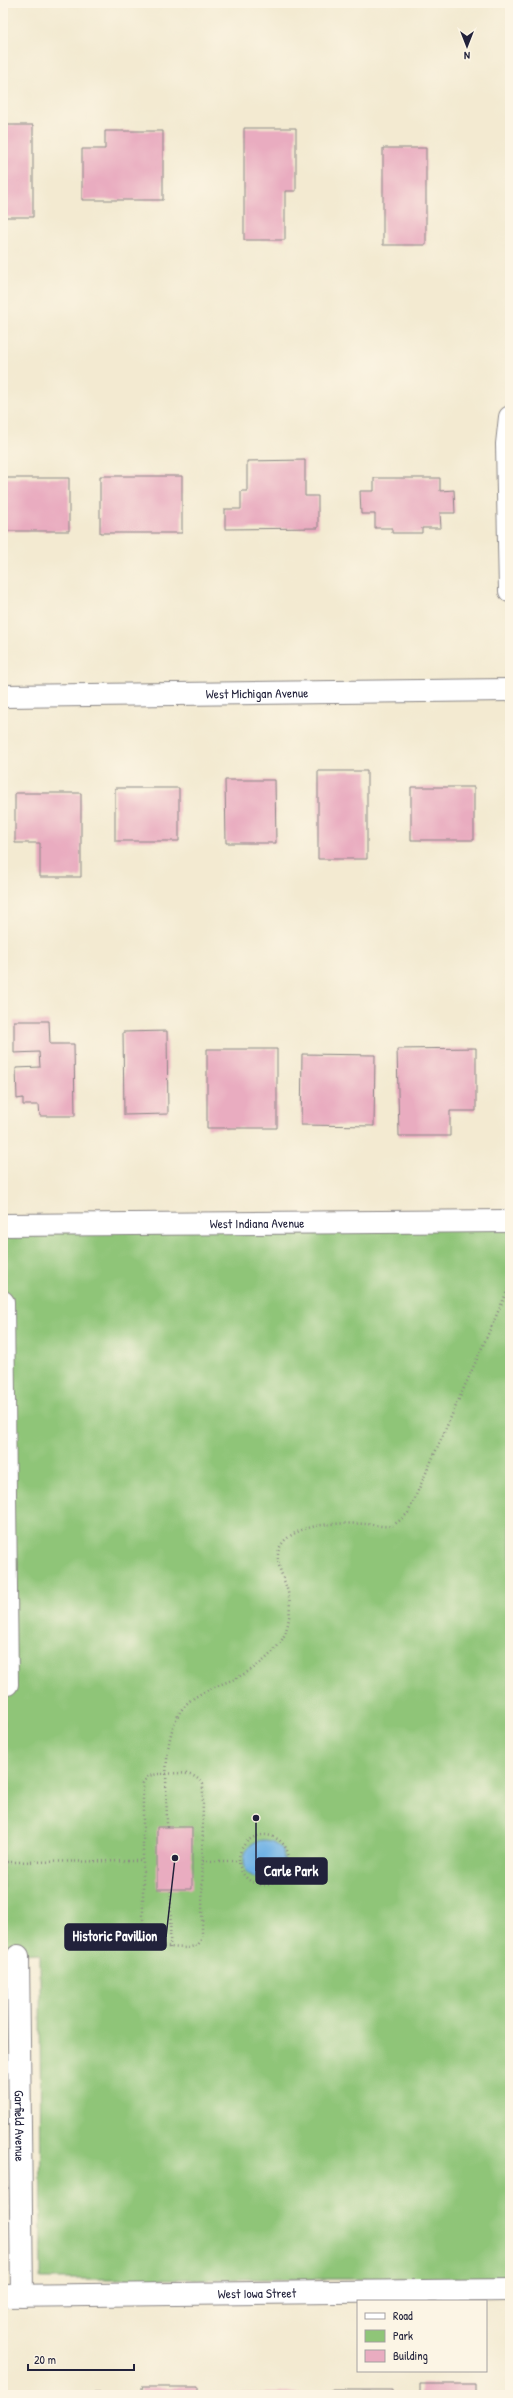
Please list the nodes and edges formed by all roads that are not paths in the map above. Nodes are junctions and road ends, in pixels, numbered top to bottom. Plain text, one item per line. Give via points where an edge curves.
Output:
1 (510, 417) edge
2 (510, 591) edge
3 (510, 690) edge
4 (3, 696) edge
5 (510, 1221) edge
6 (3, 1225) edge
7 (3, 1302) edge
8 (7, 1684) dead end
9 (18, 1956) dead end
10 (510, 2290) edge
11 (13, 2296) edge

1 - 2 street via 507,444
3 - 4 street, West Michigan Avenue
5 - 6 street, West Indiana Avenue
7 - 8 street
9 - 11 street, Garfield Avenue
10 - 11 street, West Iowa Street

